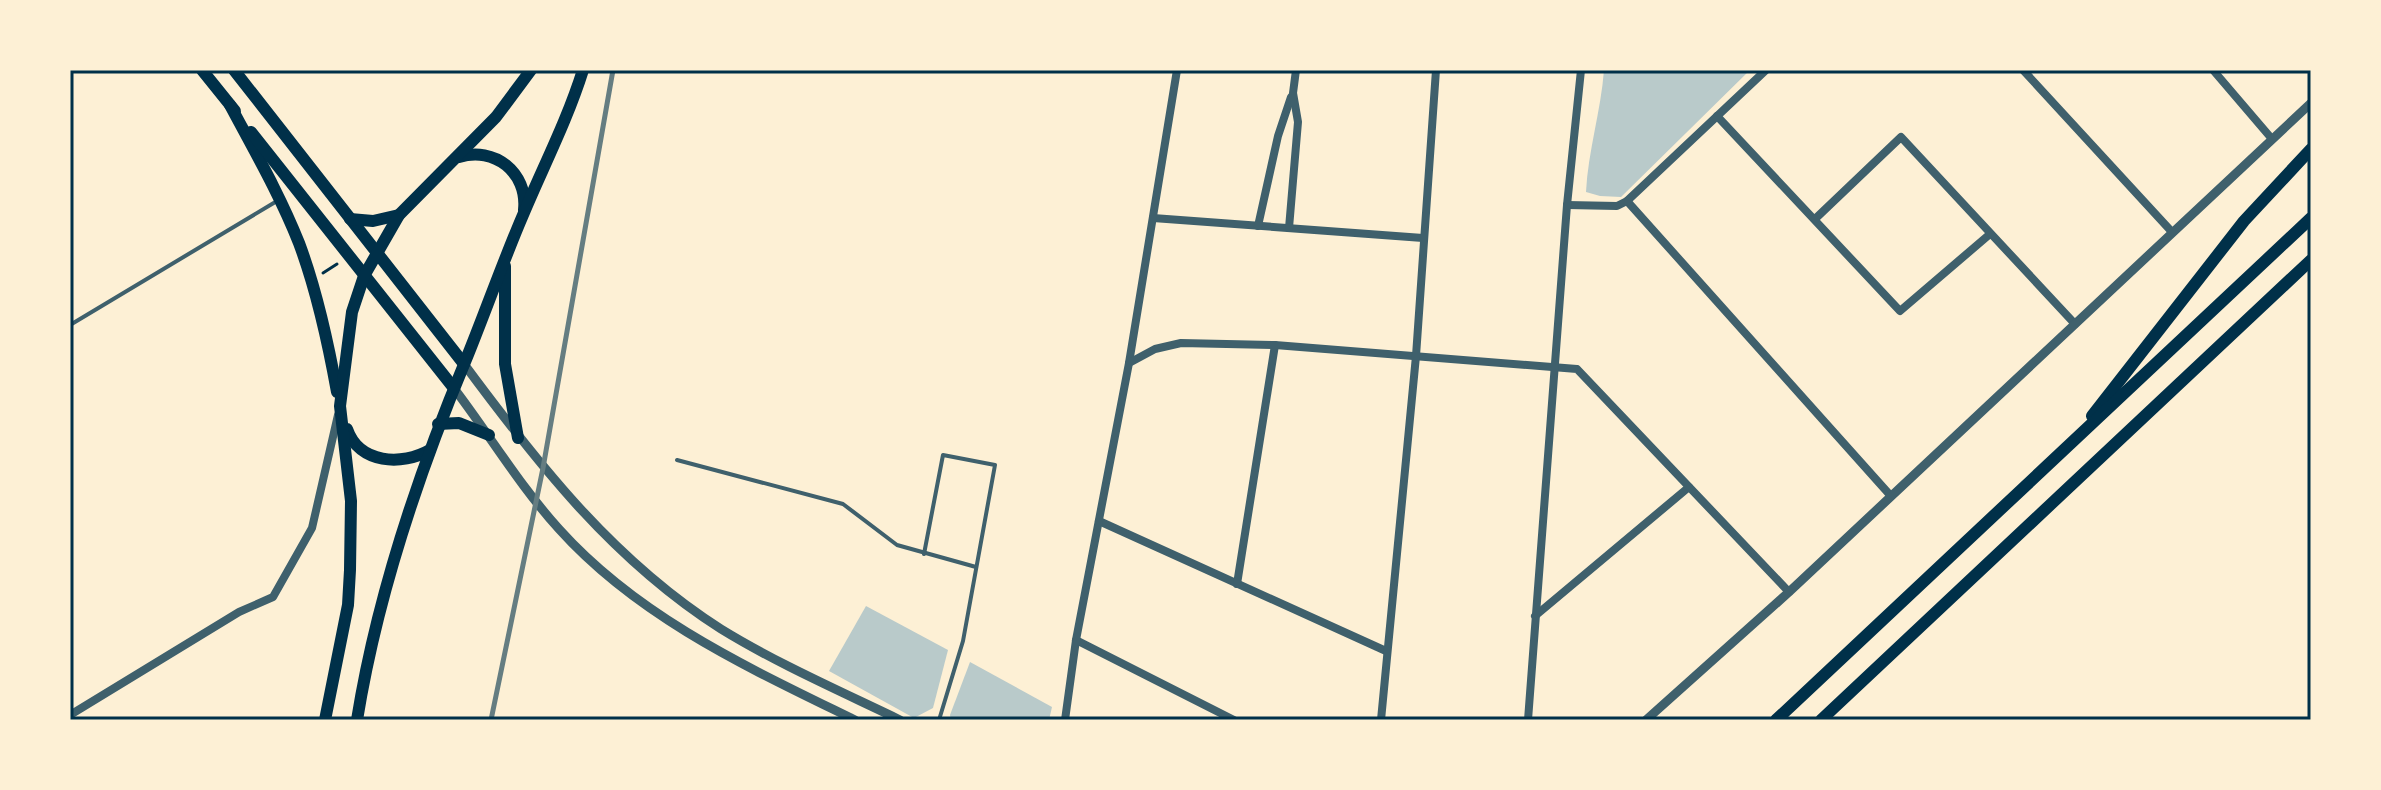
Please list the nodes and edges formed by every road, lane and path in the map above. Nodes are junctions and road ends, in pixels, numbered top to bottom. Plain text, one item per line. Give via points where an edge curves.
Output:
1 (202, 70) edge
2 (234, 70) edge
3 (531, 70) edge
4 (583, 70) edge
5 (1177, 70) edge
6 (1296, 70) edge
7 (1436, 70) edge
8 (1581, 70) edge
9 (1766, 70) edge
10 (2023, 70) edge
11 (2213, 70) edge
12 (1293, 93) junction
13 (2311, 103) edge
14 (230, 105) junction
15 (1717, 116) junction
16 (2272, 139) junction
17 (2311, 149) edge
18 (454, 159) junction
19 (280, 200) junction
20 (1627, 201) junction
21 (1567, 205) junction
22 (524, 213) junction
23 (399, 215) junction
24 (1153, 218) junction
25 (2311, 218) edge
26 (350, 219) junction
27 (1815, 219) junction
28 (1258, 226) junction
29 (1289, 228) junction
30 (2172, 232) junction
31 (1990, 234) junction
32 (1423, 238) junction
33 (377, 253) junction
34 (2311, 260) edge
35 (342, 261) dead end
36 (505, 261) junction
37 (319, 275) dead end
38 (364, 276) junction
39 (2075, 324) junction
40 (70, 325) edge
41 (1275, 345) junction
42 (1416, 356) junction
43 (1129, 363) junction
44 (464, 364) junction
45 (1555, 366) junction
46 (453, 387) junction
47 (340, 406) junction
48 (438, 424) junction
49 (489, 435) junction
50 (518, 438) junction
51 (2070, 445) junction
52 (430, 450) junction
53 (677, 460) dead end
54 (1689, 487) junction
55 (1890, 495) junction
56 (1099, 521) junction
57 (924, 554) junction
58 (976, 567) junction
59 (1237, 584) junction
60 (1789, 592) junction
61 (1535, 616) junction
62 (1076, 640) junction
63 (1386, 651) junction
64 (1856, 688) junction
65 (70, 715) edge
66 (325, 720) edge
67 (357, 720) edge
68 (855, 720) edge
69 (900, 720) edge
70 (939, 720) edge
71 (1065, 720) edge
72 (1234, 720) edge
73 (1381, 720) edge
74 (1528, 720) edge
75 (1646, 720) edge
76 (1776, 720) edge
77 (1821, 720) edge
78 (1834, 720) edge

1 - 14 main road
2 - 26 main road
3 - 18 main road via 496,117
4 - 22 main road
5 - 24 street
6 - 12 street
7 - 32 street
8 - 21 street
9 - 15 street
10 - 30 street
11 - 16 street
12 - 28 street
12 - 29 street via 1298,122
13 - 16 street
14 - 19 main road
14 - 38 main road
15 - 20 street
15 - 27 street
16 - 30 street
17 - 51 main road via 2244,221
18 - 22 main road via 474,154 504,163 519,179
18 - 23 main road
19 - 40 lane
19 - 47 main road via 311,280
20 - 21 street via 1617,206
20 - 55 street
21 - 45 street
22 - 36 main road
23 - 26 main road
23 - 33 main road
24 - 28 street
24 - 43 street
25 - 51 main road
26 - 33 main road
27 - 31 street via 1900,311
27 - 31 street via 1901,137
28 - 29 street
29 - 32 street
30 - 39 street
31 - 39 street
32 - 42 street
33 - 38 main road
33 - 44 main road
34 - 64 main road
35 - 37 path
36 - 44 main road
36 - 50 main road via 505,364
38 - 46 main road
38 - 47 main road via 352,312
39 - 55 street
41 - 42 street
41 - 43 street via 1181,343
41 - 59 street
42 - 45 street
42 - 63 street
43 - 56 street
44 - 46 main road
44 - 50 street
45 - 54 street via 1577,369
45 - 61 street
46 - 48 main road
46 - 49 street
47 - 52 main road via 349,436 374,456 397,461
47 - 65 street via 312,528 273,597 239,612
47 - 66 main road via 351,501 350,570
48 - 49 main road via 459,423
48 - 52 main road
49 - 68 street via 560,530 638,601 698,640
50 - 69 street via 597,528 670,593 724,630
51 - 76 main road
52 - 67 main road via 392,562
53 - 57 lane via 843,504 897,545
54 - 60 street
54 - 61 street
55 - 60 street
56 - 59 street
56 - 62 street
57 - 58 lane
57 - 58 lane via 943,455 995,465
58 - 70 lane via 963,641
59 - 63 street
60 - 75 street
61 - 74 street
62 - 71 street
62 - 72 street
63 - 73 street
64 - 77 main road
64 - 78 main road

